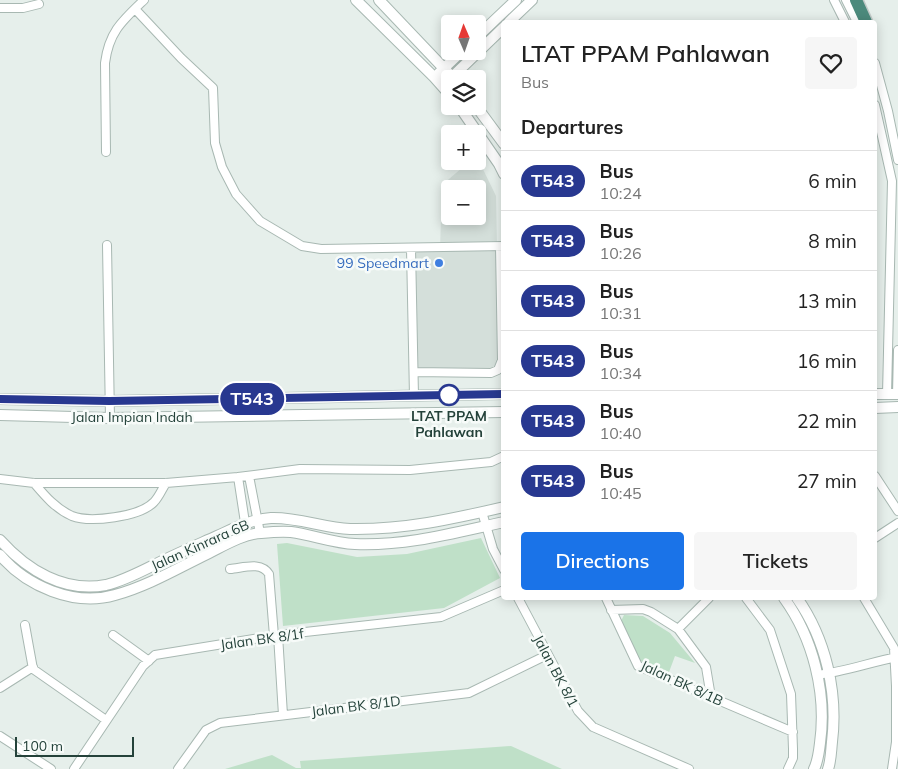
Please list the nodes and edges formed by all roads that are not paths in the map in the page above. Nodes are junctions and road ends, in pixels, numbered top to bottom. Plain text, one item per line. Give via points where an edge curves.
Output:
1 (144, 0) edge
2 (356, 0) edge
3 (379, 0) edge
4 (516, 0) edge
5 (532, 0) edge
6 (834, 0) edge
7 (846, 0) edge
8 (856, 0) edge
9 (20, 4) edge
10 (39, 4) dead end
11 (0, 8) edge
12 (135, 9) junction
13 (510, 20) edge
14 (844, 20) edge
15 (856, 20) edge
16 (865, 20) edge
17 (486, 28) edge
18 (501, 30) edge
19 (453, 60) edge
20 (444, 69) junction
21 (877, 69) edge
22 (461, 70) edge
23 (434, 77) junction
24 (441, 84) edge
25 (877, 114) edge
26 (464, 115) edge
27 (483, 115) edge
28 (501, 140) edge
29 (106, 152) dead end
30 (898, 160) edge
31 (501, 168) edge
32 (107, 245) dead end
33 (501, 247) edge
34 (411, 249) junction
35 (898, 350) edge
36 (501, 362) edge
37 (414, 372) junction
38 (501, 393) edge
39 (877, 394) edge
40 (894, 394) edge
41 (414, 396) junction
42 (0, 399) edge
43 (109, 401) junction
44 (898, 407) edge
45 (877, 408) edge
46 (501, 412) edge
47 (0, 415) edge
48 (110, 418) junction
49 (501, 457) edge
50 (250, 476) junction
51 (238, 477) junction
52 (0, 479) edge
53 (877, 479) edge
54 (166, 482) junction
55 (34, 483) junction
56 (501, 508) edge
57 (898, 511) edge
58 (482, 512) junction
59 (258, 520) junction
60 (501, 523) edge
61 (898, 523) edge
62 (245, 524) junction
63 (486, 526) junction
64 (260, 533) junction
65 (247, 536) junction
66 (877, 537) edge
67 (0, 540) edge
68 (0, 555) edge
69 (501, 562) edge
70 (230, 570) dead end
71 (501, 591) edge
72 (519, 600) edge
73 (607, 600) edge
74 (707, 600) edge
75 (748, 600) edge
76 (785, 600) edge
77 (798, 600) edge
78 (865, 600) edge
79 (611, 610) junction
80 (25, 625) dead end
81 (678, 629) junction
82 (113, 636) dead end
83 (276, 636) junction
84 (547, 655) junction
85 (896, 657) edge
86 (149, 660) junction
87 (33, 667) junction
88 (830, 674) junction
89 (817, 675) junction
90 (0, 688) edge
91 (711, 697) junction
92 (283, 715) junction
93 (106, 720) junction
94 (793, 732) junction
95 (1, 738) edge
96 (51, 769) edge
97 (74, 769) edge
98 (178, 769) edge
99 (689, 769) edge
100 (788, 769) edge
101 (814, 769) edge
102 (828, 769) edge
103 (892, 769) edge

1 - 12 street
2 - 23 street
3 - 20 street
4 - 17 street
5 - 13 street
6 - 14 street
7 - 15 street
8 - 16 highway
9 - 10 street
9 - 11 street
12 - 29 street via 117,27 106,51
12 - 34 street via 213,88 215,143 222,167 236,194 260,221 302,246
18 - 22 street
19 - 20 street
20 - 23 street
21 - 30 street via 892,110
23 - 24 street
25 - 40 street via 892,181
26 - 31 street
27 - 28 street
32 - 43 street
33 - 34 street
34 - 37 street
35 - 40 street
36 - 37 street via 498,370 491,373
37 - 41 street
38 - 41 street, Jalan Impian Indah
39 - 40 street
41 - 43 street, Jalan Impian Indah
42 - 43 street, Jalan Impian Indah
43 - 48 street
44 - 45 street
46 - 48 street, Jalan Impian Indah
47 - 48 street, Jalan Impian Indah
49 - 50 street via 491,462 410,470 300,469
50 - 51 street
50 - 59 street
51 - 54 street
51 - 62 street
52 - 55 street
53 - 57 street
54 - 55 street
54 - 55 street via 153,503 137,512 107,519 72,516 50,502
56 - 58 street, Jalan Kinrara 6B
58 - 59 street, Jalan Kinrara 6B via 437,523 391,528 348,528 272,518
58 - 63 street
59 - 62 street, Jalan Kinrara 6B
59 - 64 street
60 - 63 street, Jalan Kinrara 6B
61 - 66 street
62 - 65 street
62 - 67 street, Jalan Kinrara 6B via 106,585 76,586 42,576 14,556
63 - 64 street, Jalan Kinrara 6B via 419,541 386,544 353,544 291,532
63 - 69 street
64 - 65 street, Jalan Kinrara 6B
65 - 68 street, Jalan Kinrara 6B via 135,588 113,596 94,598 44,588 27,579
70 - 83 street via 255,566 266,569
71 - 83 street, Jalan BK 8/1f via 441,617
72 - 84 street, Jalan BK 8/1
73 - 79 street, Jalan BK 8/1B
74 - 81 street
75 - 94 street via 770,630 790,694
76 - 89 street via 800,622
77 - 88 street via 816,630
78 - 85 street via 894,648
79 - 81 street via 643,609
79 - 91 street, Jalan BK 8/1B via 638,666
80 - 87 street
81 - 91 street via 706,667
82 - 86 street
83 - 86 street, Jalan BK 8/1f via 156,655
83 - 92 street
84 - 92 street, Jalan BK 8/1D via 469,693
84 - 99 street, Jalan BK 8/1 via 578,712 593,727
85 - 88 street
85 - 103 street via 896,742
86 - 93 street
87 - 90 street
87 - 93 street
88 - 89 street
88 - 102 street via 834,702
89 - 101 street via 822,703 822,733
91 - 94 street, Jalan BK 8/1B
92 - 98 street, Jalan BK 8/1D via 220,723 206,730
93 - 97 street
94 - 100 street via 793,758
95 - 96 street

